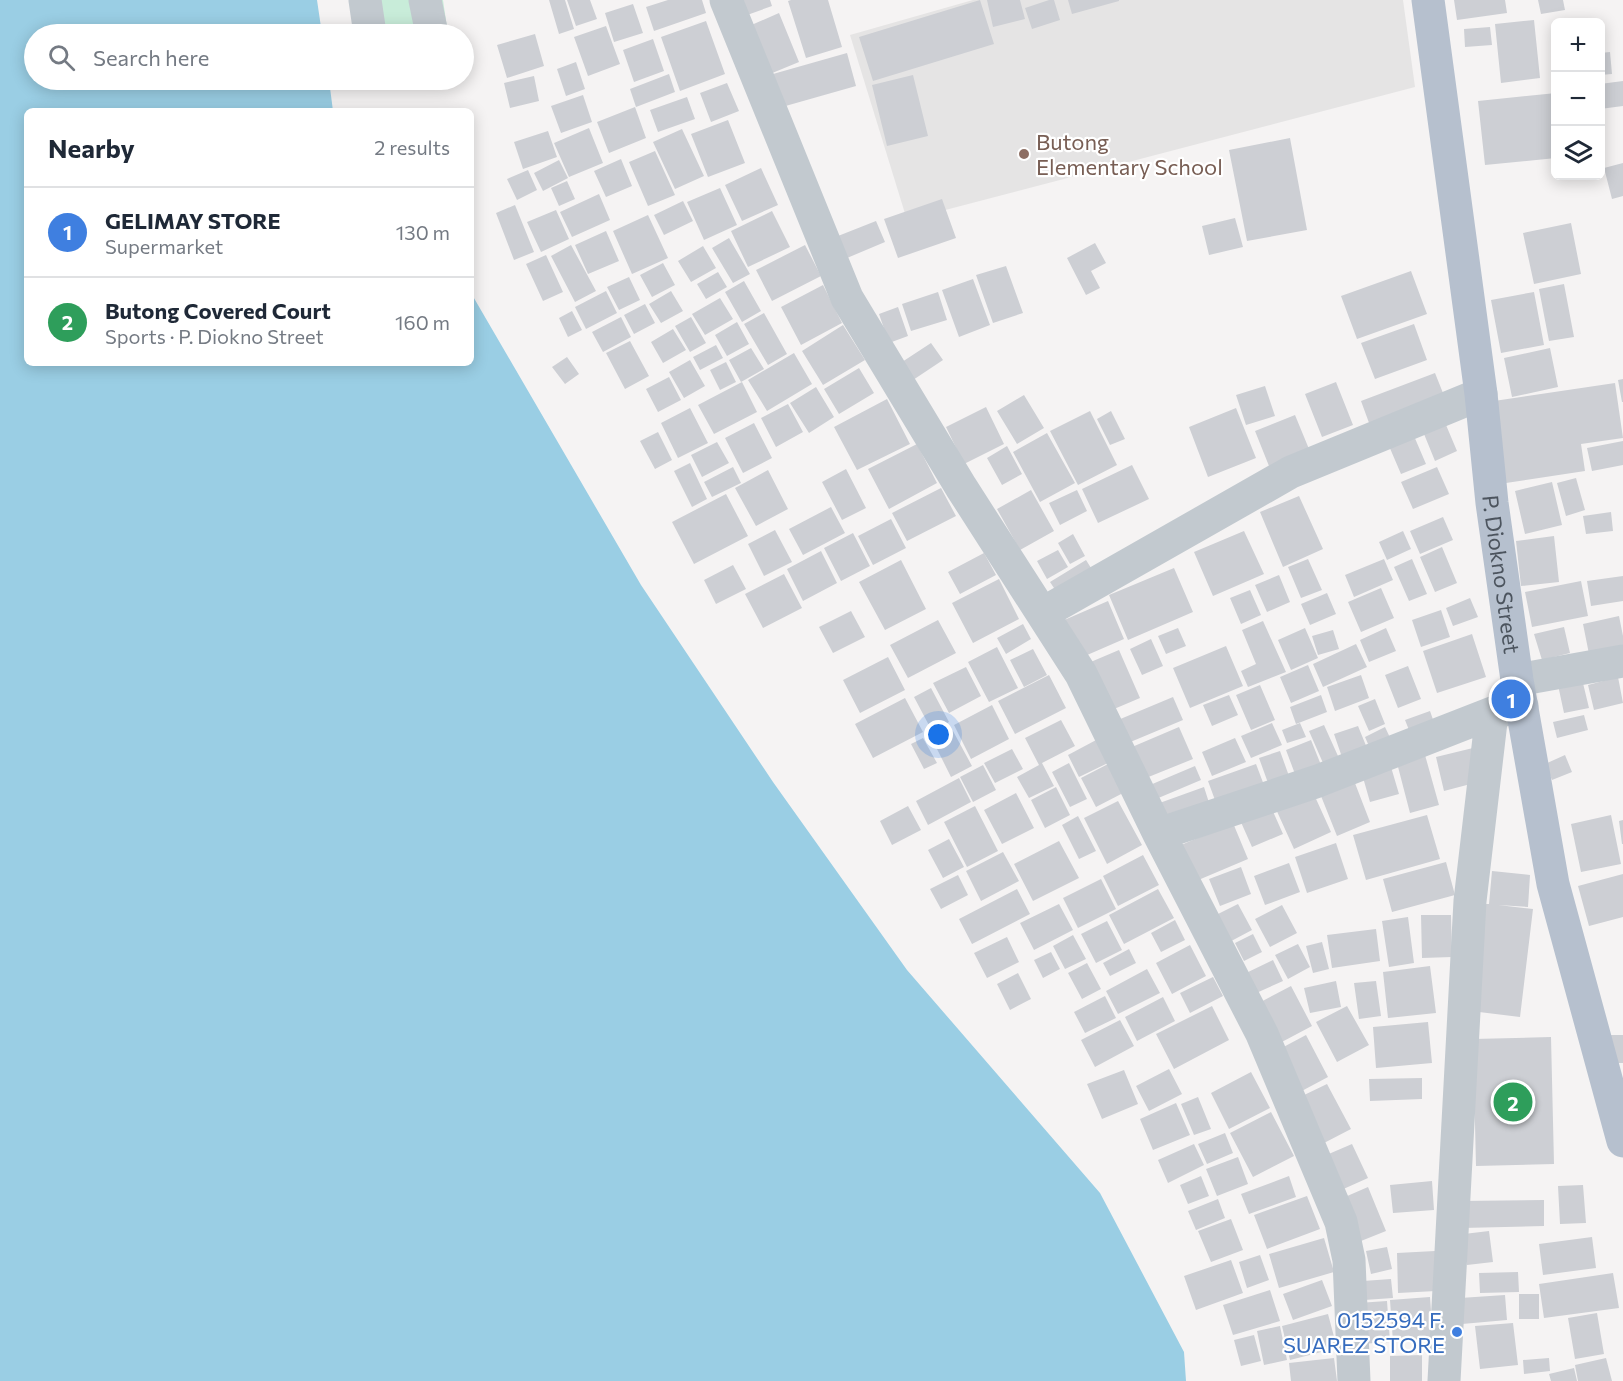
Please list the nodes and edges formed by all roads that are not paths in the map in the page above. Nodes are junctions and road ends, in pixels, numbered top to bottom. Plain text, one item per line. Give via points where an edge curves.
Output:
1 (365, 0) edge
2 (425, 0) edge
3 (726, 0) edge
4 (1428, 0) edge
5 (369, 24) edge
6 (430, 24) edge
7 (1481, 394) junction
8 (1043, 613) junction
9 (1623, 661) edge
10 (1510, 700) junction
11 (1159, 834) junction
12 (1613, 1069) edge
13 (1623, 1141) edge
14 (1354, 1381) edge
15 (1444, 1381) edge

1 - 5 street
2 - 6 street
3 - 8 street via 847,298 961,487
4 - 7 main road, P. Diokno Street
7 - 8 street via 1292,472
7 - 10 main road, P. Diokno Street
8 - 11 street via 1081,674
9 - 10 street
10 - 11 street via 1318,781
10 - 12 main road, P. Diokno Street via 1553,884
10 - 15 street via 1470,901
11 - 14 street via 1262,1034 1341,1222 1349,1260
12 - 13 main road, P. Diokno Street

